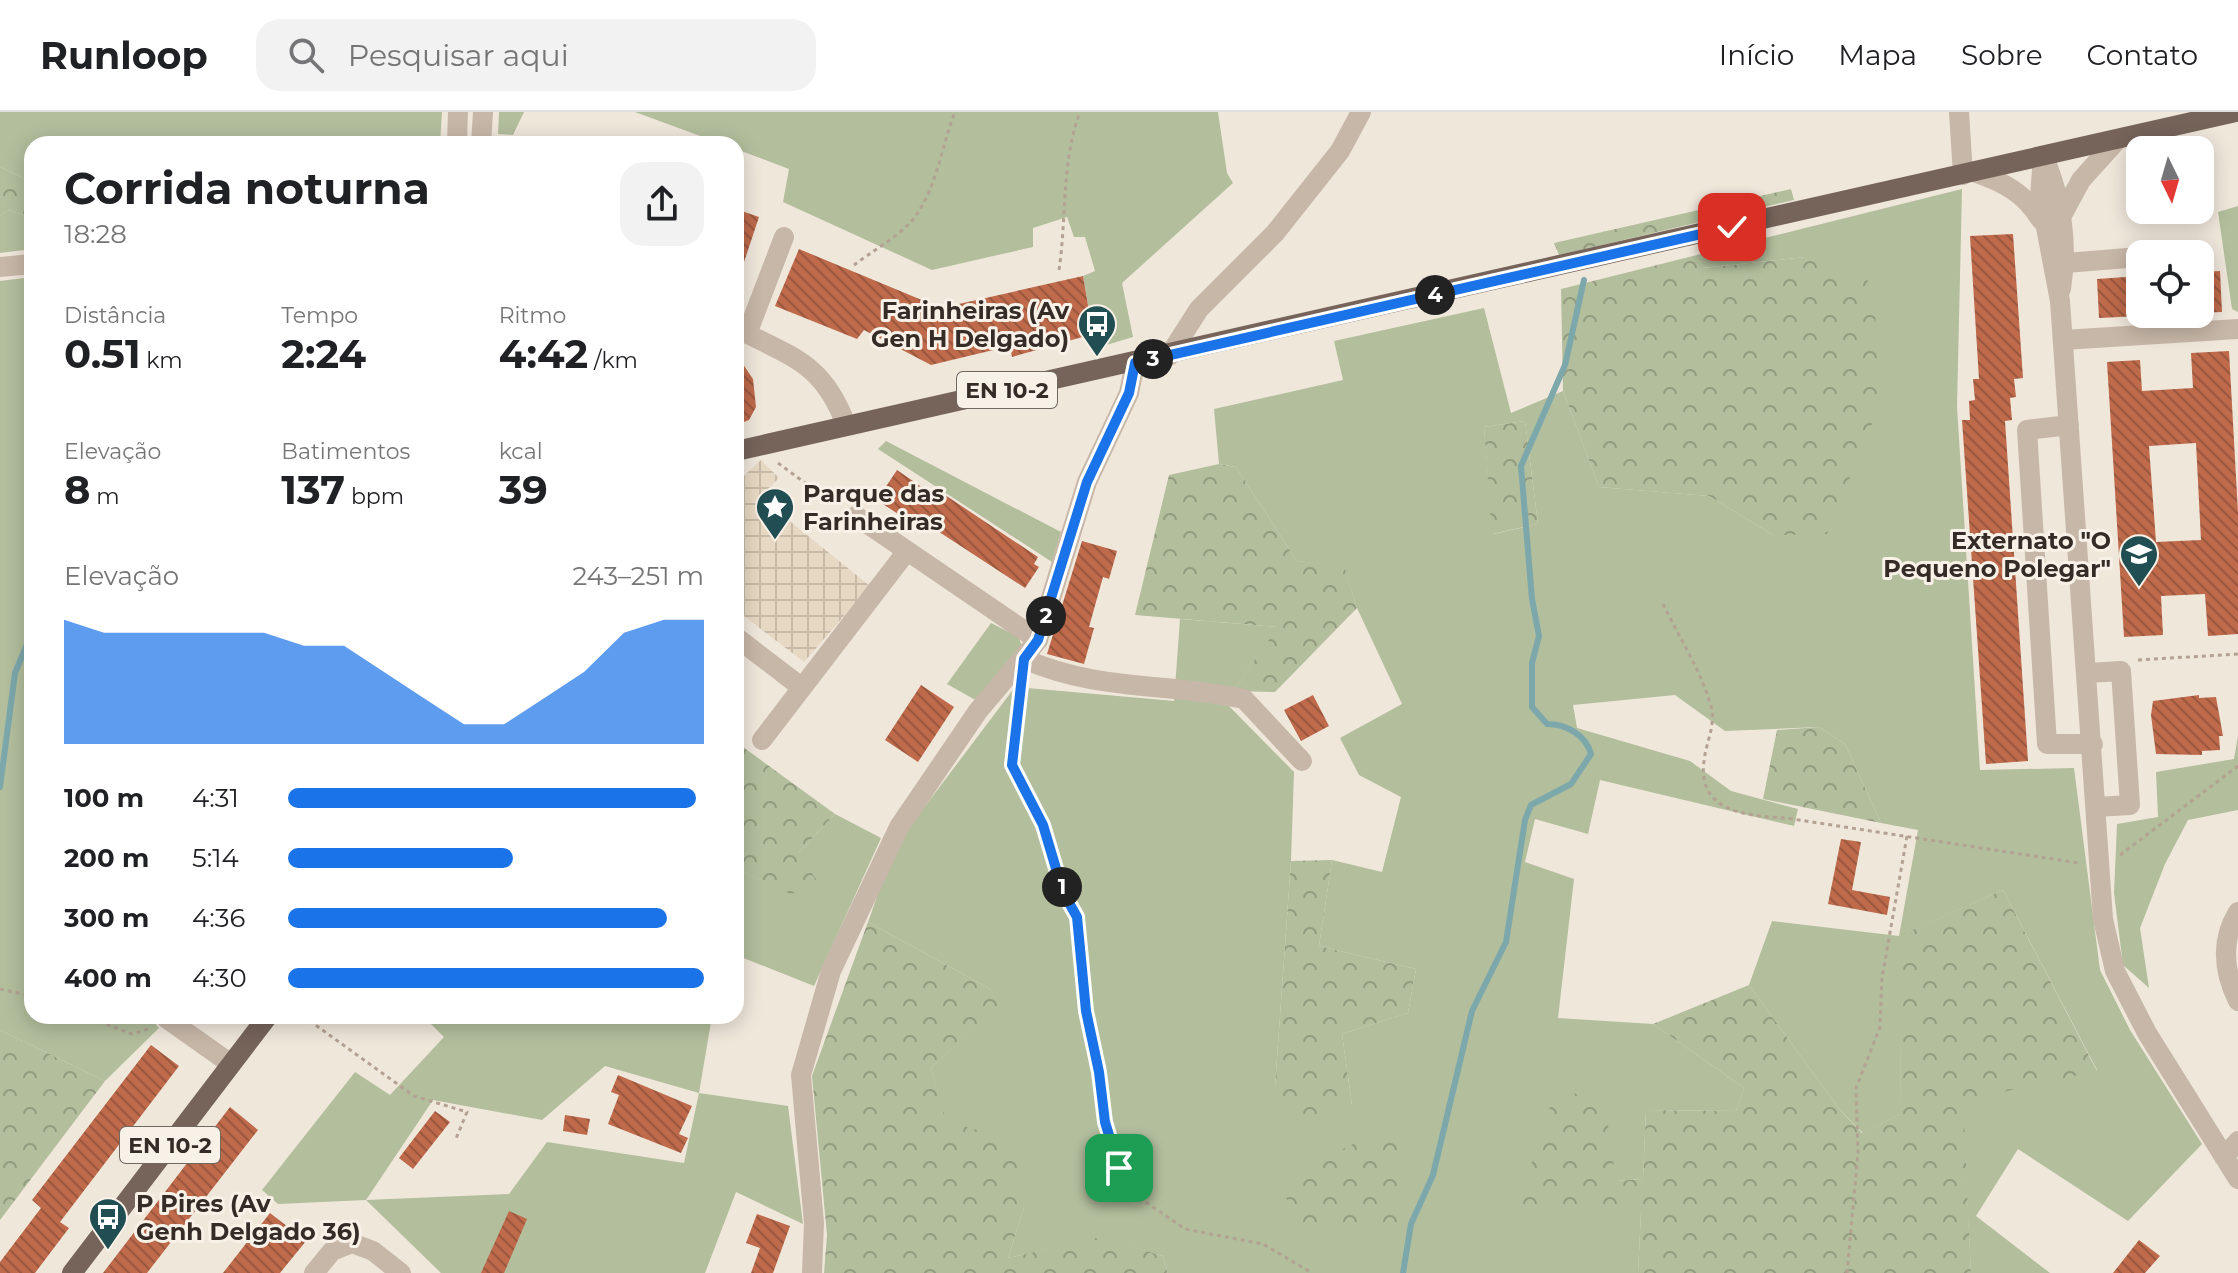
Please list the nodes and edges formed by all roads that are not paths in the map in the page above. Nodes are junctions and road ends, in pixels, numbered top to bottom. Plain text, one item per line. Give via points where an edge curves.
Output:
1 (458, 112) edge
2 (483, 112) edge
3 (1361, 112) edge
4 (1959, 112) edge
5 (2236, 112) edge
6 (457, 136) edge
7 (482, 136) edge
8 (2118, 139) junction
9 (2043, 157) junction
10 (1969, 174) junction
11 (2053, 223) junction
12 (784, 237) dead end
13 (2126, 258) edge
14 (2066, 263) junction
15 (24, 265) edge
16 (0, 267) edge
17 (2060, 301) junction
18 (744, 324) edge
19 (2238, 329) edge
20 (744, 333) edge
21 (2063, 340) junction
22 (1169, 356) junction
23 (1135, 363) junction
24 (846, 425) junction
25 (2069, 425) junction
26 (745, 451) edge
27 (856, 516) dead end
28 (907, 551) junction
29 (1038, 640) junction
30 (744, 643) edge
31 (1024, 659) junction
32 (2088, 673) junction
33 (801, 687) junction
34 (762, 740) dead end
35 (2093, 744) junction
36 (1302, 761) dead end
37 (2097, 807) junction
38 (2238, 912) edge
39 (2238, 1001) edge
40 (174, 1024) edge
41 (262, 1024) edge
42 (231, 1064) junction
43 (2238, 1141) edge
44 (2224, 1157) junction
45 (2238, 1179) edge
46 (72, 1273) edge
47 (314, 1273) edge
48 (401, 1273) edge
49 (812, 1273) edge

1 - 6 street
2 - 7 street
3 - 22 street via 1340,151 1275,233 1199,309
4 - 10 street
5 - 8 main road, EN 10-2
8 - 9 main road, EN 10-2
8 - 11 street via 2097,158
9 - 10 main road, EN 10-2
9 - 11 street via 2040,196
10 - 11 street via 2002,181
10 - 22 main road, EN 10-2
11 - 14 street
11 - 17 street
12 - 18 street
13 - 14 street
14 - 17 street
15 - 16 street
17 - 21 street
19 - 21 street
20 - 24 street via 820,374
21 - 25 street
22 - 23 main road, EN 10-2
23 - 24 main road, EN 10-2
23 - 29 street via 1129,393 1087,482
24 - 26 main road, EN 10-2
25 - 32 street via 2077,590
25 - 35 street via 2027,430 2047,744
27 - 28 street
28 - 29 street
28 - 33 street
29 - 31 street
30 - 33 street
31 - 36 street via 1088,681 1244,699
31 - 49 street via 978,711 899,827 831,971 801,1075 814,1223
32 - 35 street
32 - 37 street via 2121,671 2129,790 2130,805
33 - 34 street
35 - 37 street
37 - 44 street via 2103,919 2115,971
38 - 39 street via 2226,942 2225,964
40 - 42 street
41 - 42 main road, EN 10-2
42 - 46 main road, EN 10-2
43 - 44 street
44 - 45 street
47 - 48 street via 332,1251 352,1243 373,1251

